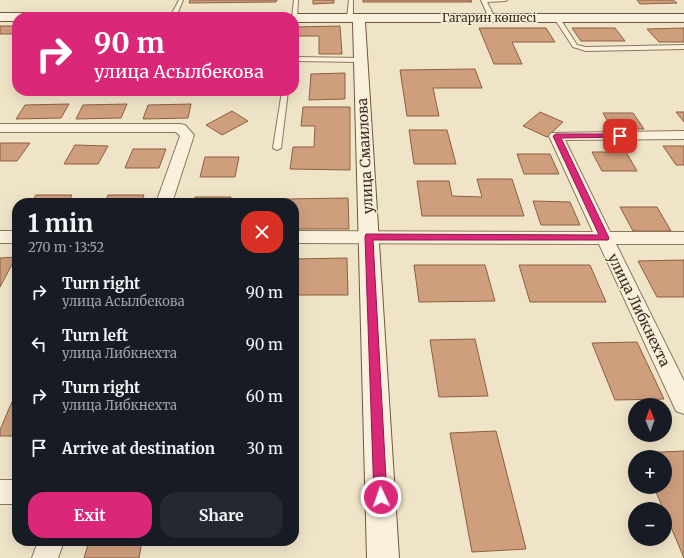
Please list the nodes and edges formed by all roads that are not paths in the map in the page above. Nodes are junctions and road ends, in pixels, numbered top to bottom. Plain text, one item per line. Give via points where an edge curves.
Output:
1 (181, 0) edge
2 (296, 0) edge
3 (484, 0) edge
4 (505, 0) edge
5 (175, 12) edge
6 (295, 12) edge
7 (353, 12) edge
8 (0, 17) edge
9 (12, 17) edge
10 (299, 17) edge
11 (492, 18) junction
12 (556, 18) junction
13 (684, 18) edge
14 (684, 47) edge
15 (299, 59) edge
16 (361, 60) junction
17 (284, 96) edge
18 (0, 128) edge
19 (684, 135) edge
20 (277, 148) dead end
21 (166, 198) edge
22 (0, 237) edge
23 (12, 237) edge
24 (299, 237) edge
25 (369, 237) junction
26 (605, 238) junction
27 (684, 238) edge
28 (684, 404) edge
29 (0, 492) edge
30 (12, 492) edge
31 (50, 546) edge
32 (46, 558) edge
33 (383, 558) edge

1 - 5 lane
2 - 6 lane
3 - 4 lane
3 - 11 lane
7 - 10 street, Гагарин көшесі
7 - 11 street, Гагарин көшесі
7 - 16 street, улица Смаилова
8 - 9 street
11 - 12 street, Гагарин көшесі
12 - 13 street, Гагарин көшесі
12 - 14 lane via 579,48
15 - 16 lane
16 - 25 street, улица Смаилова
17 - 20 lane
18 - 21 street via 180,128 187,135
19 - 26 street, улица Либкнехта via 556,136
22 - 23 street
24 - 25 street
25 - 26 street
25 - 33 street, улица Смаилова
26 - 27 street
26 - 28 street, улица Либкнехта
29 - 30 street
31 - 32 street

